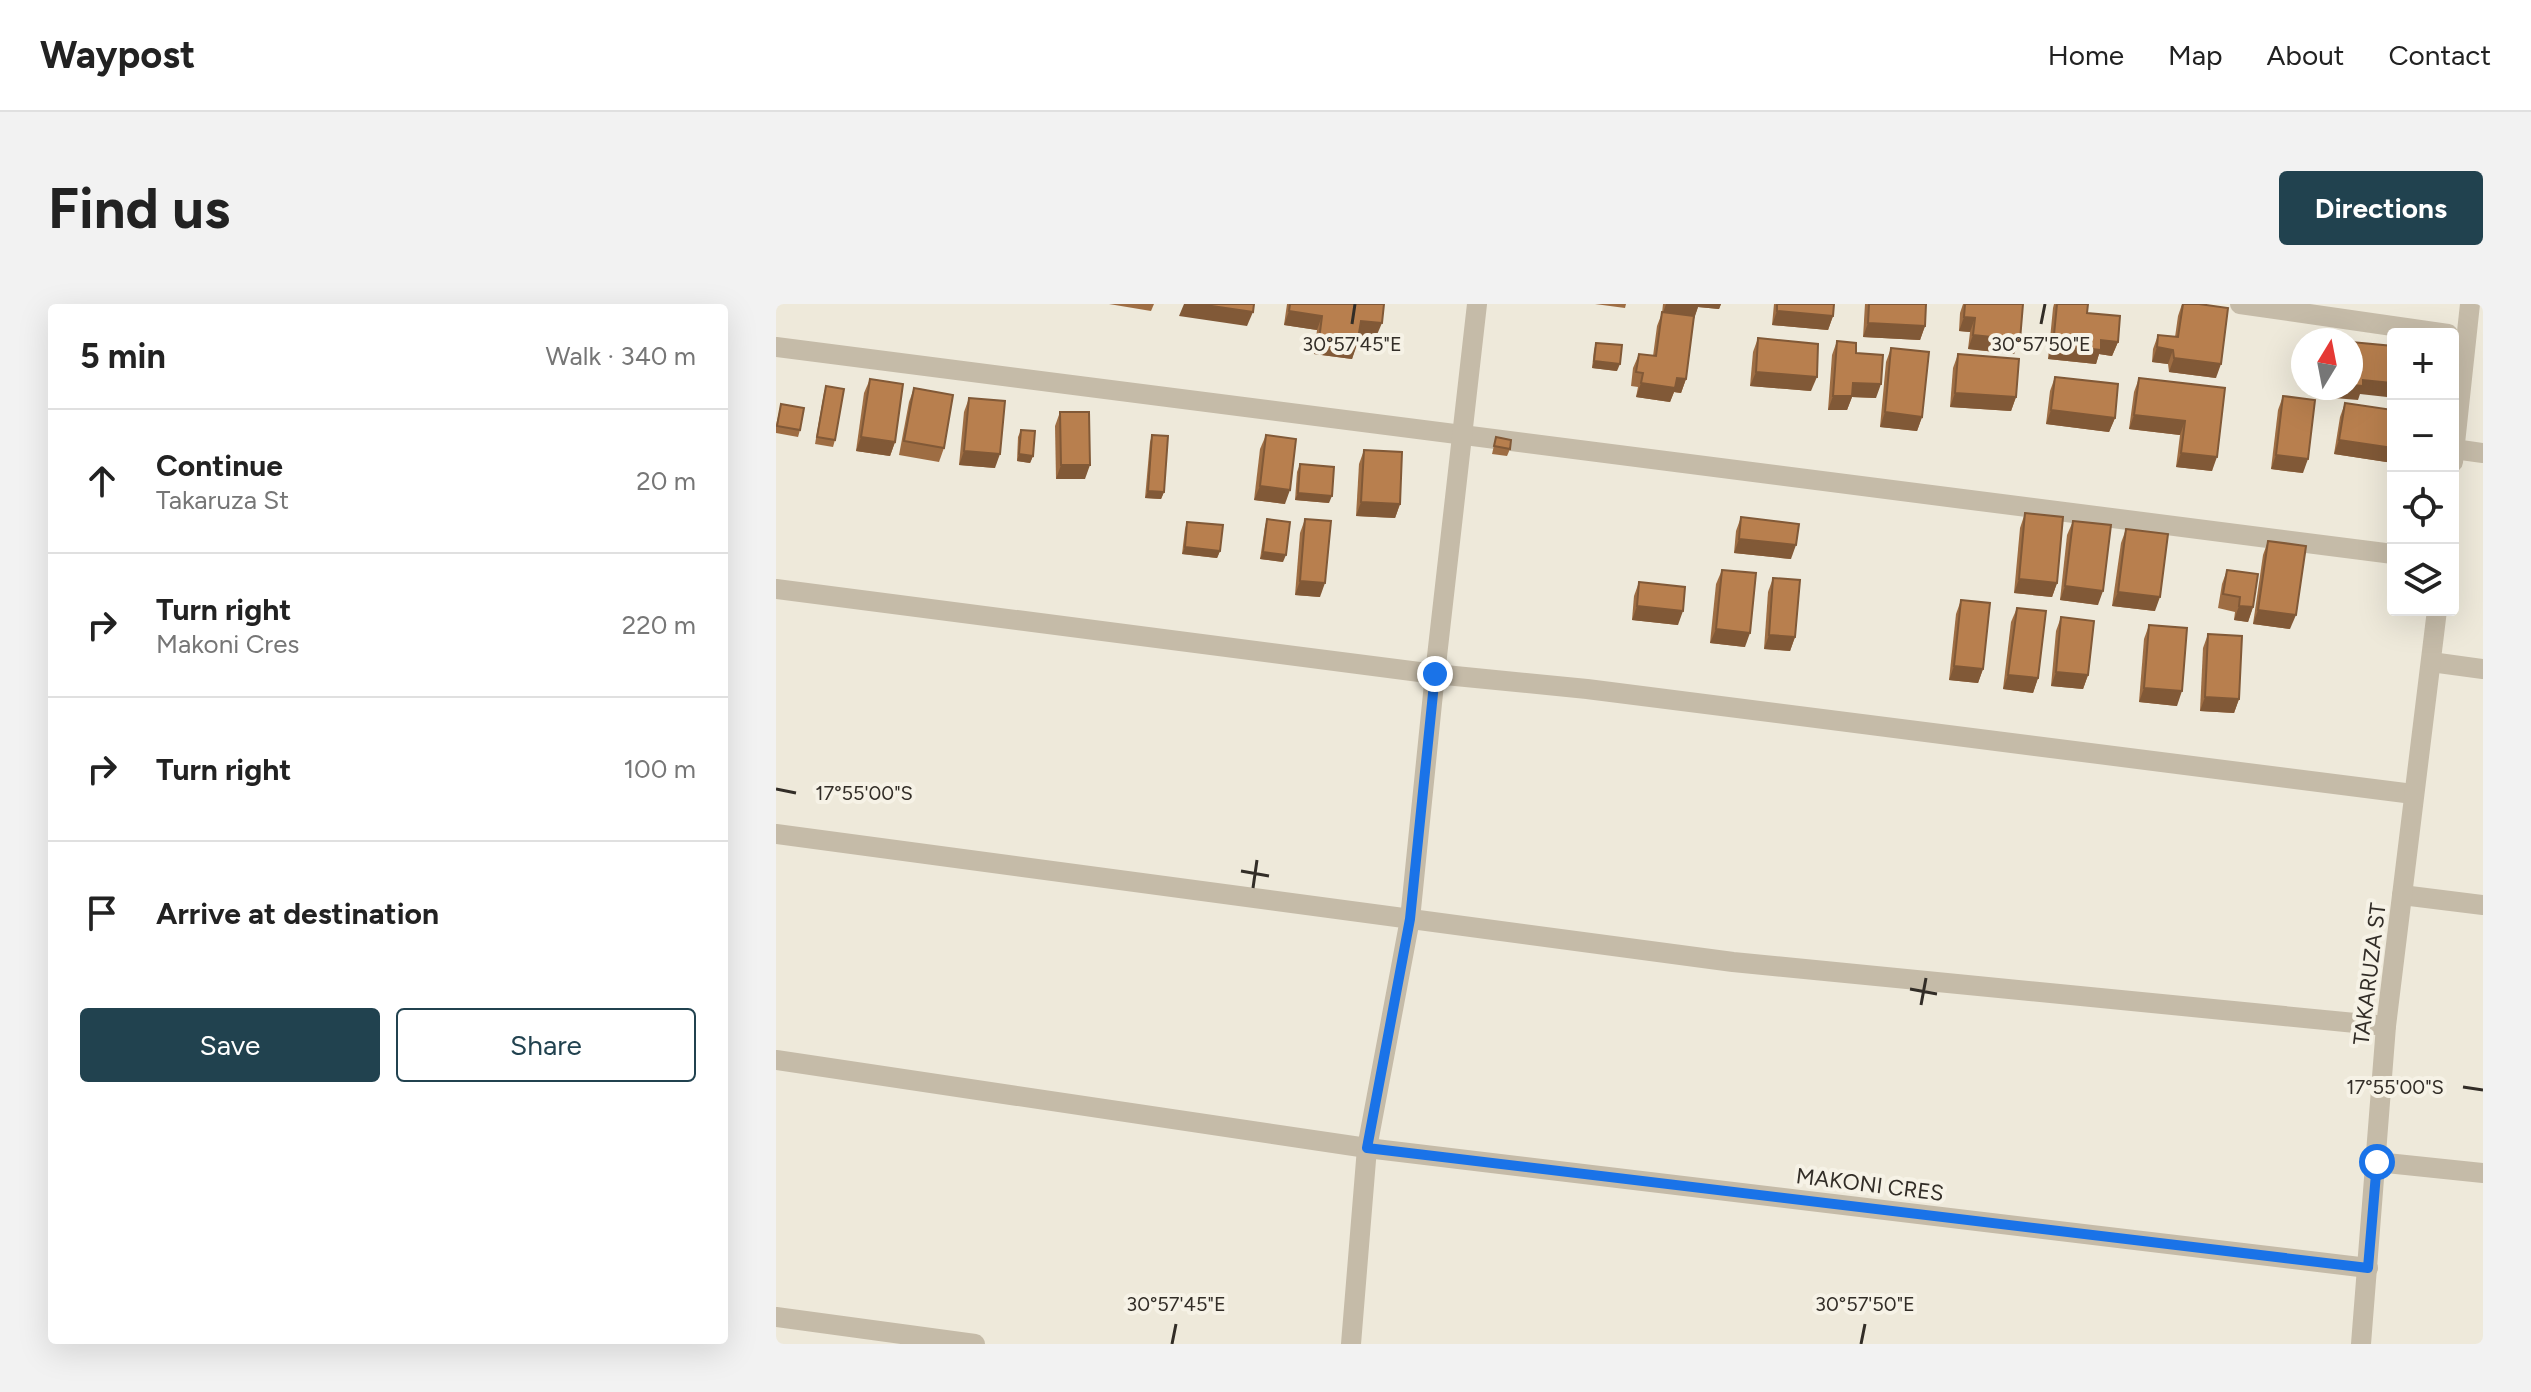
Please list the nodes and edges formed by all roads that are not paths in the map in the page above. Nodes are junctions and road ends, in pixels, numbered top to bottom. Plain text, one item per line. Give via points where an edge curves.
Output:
1 (1477, 304) edge
2 (2240, 304) edge
3 (2470, 304) edge
4 (2407, 328) edge
5 (2459, 328) edge
6 (776, 347) edge
7 (1461, 433) junction
8 (2483, 453) edge
9 (2459, 455) edge
10 (2387, 553) edge
11 (776, 589) edge
12 (2436, 616) edge
13 (2431, 662) junction
14 (2483, 669) edge
15 (1435, 674) junction
16 (2413, 794) junction
17 (776, 834) edge
18 (2402, 895) junction
19 (2483, 905) edge
20 (1410, 919) junction
21 (2386, 1026) junction
22 (776, 1060) edge
23 (1367, 1148) junction
24 (2377, 1162) junction
25 (2483, 1173) edge
26 (2368, 1268) junction
27 (776, 1317) edge
28 (975, 1344) edge
29 (1351, 1344) edge
30 (2361, 1344) edge

1 - 7 street
2 - 4 street
3 - 5 street
6 - 7 street
7 - 10 street
7 - 15 street
8 - 9 street
11 - 15 street
12 - 13 street, TAKARUZA ST
13 - 14 street
13 - 16 street, TAKARUZA ST
15 - 16 street
15 - 20 street
16 - 18 street, TAKARUZA ST
17 - 20 street
18 - 19 street
18 - 21 street, TAKARUZA ST
20 - 21 street via 1733,962
20 - 23 street
21 - 24 street, TAKARUZA ST
22 - 23 street, MAKONI CRES
23 - 26 street, MAKONI CRES
23 - 29 street
24 - 25 street
24 - 26 street, TAKARUZA ST
26 - 30 street, TAKARUZA ST
27 - 28 street

